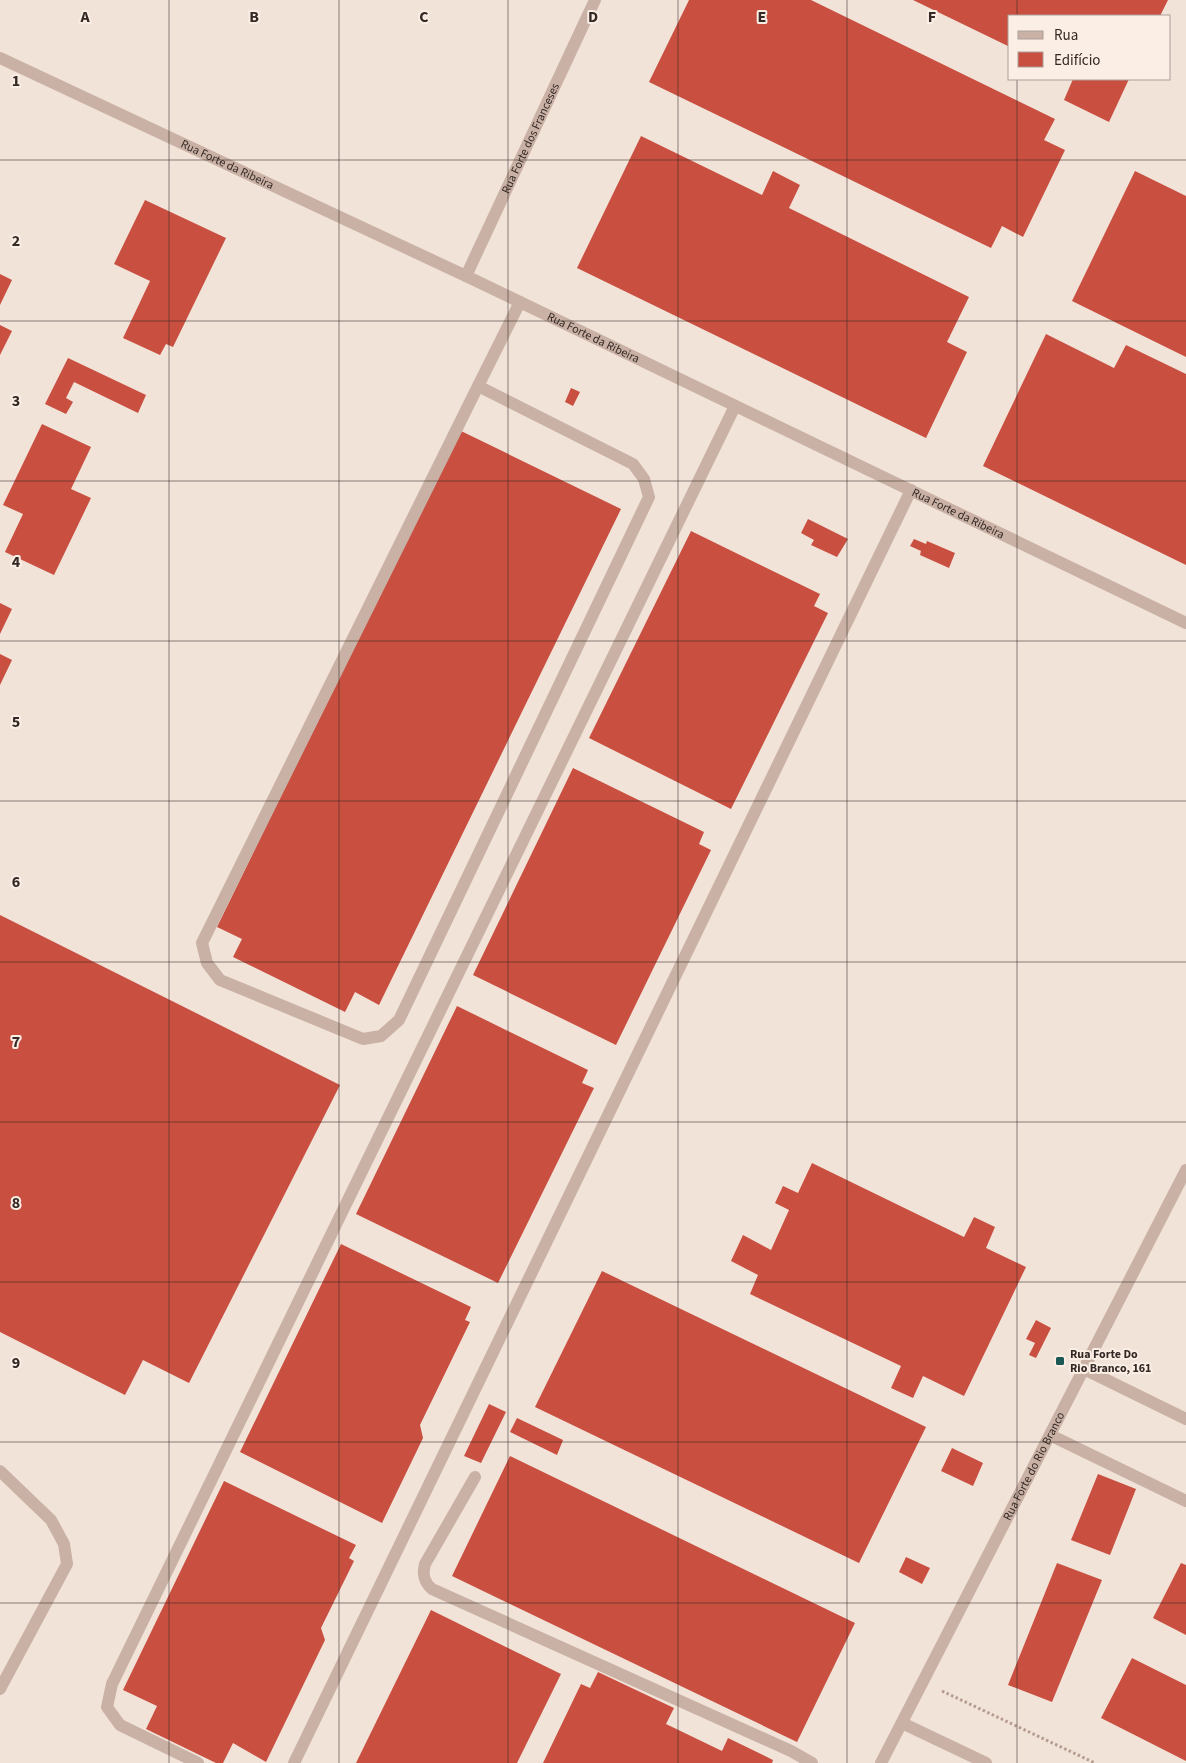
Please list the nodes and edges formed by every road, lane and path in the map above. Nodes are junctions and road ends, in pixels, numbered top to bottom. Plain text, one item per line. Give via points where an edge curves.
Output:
1 (596, 0) edge
2 (0, 58) edge
3 (466, 276) junction
4 (520, 302) junction
5 (478, 386) junction
6 (735, 406) junction
7 (911, 490) junction
8 (1186, 623) edge
9 (1186, 1170) edge
10 (1084, 1369) junction
11 (1186, 1419) edge
12 (1050, 1435) junction
13 (0, 1471) edge
14 (474, 1477) dead end
15 (1186, 1501) edge
16 (923, 1682) junction
17 (0, 1689) edge
18 (902, 1722) junction
19 (198, 1763) edge
20 (294, 1763) edge
21 (812, 1763) edge
22 (881, 1763) edge
23 (986, 1763) edge
24 (1095, 1763) edge

1 - 3 street, Rua Forte dos Franceses
2 - 3 street, Rua Forte da Ribeira
3 - 4 street, Rua Forte da Ribeira
4 - 5 street
4 - 6 street, Rua Forte da Ribeira
5 - 5 street via 202,942 207,963 220,980 363,1039 381,1036 399,1020 649,497 644,479 633,464
6 - 7 street, Rua Forte da Ribeira
6 - 19 street via 112,1684 108,1707 120,1725
7 - 8 street, Rua Forte da Ribeira
7 - 20 street
9 - 10 street, Rua Forte do Rio Branco
10 - 11 street
10 - 12 street, Rua Forte do Rio Branco
12 - 15 street
12 - 16 street, Rua Forte do Rio Branco
13 - 17 street via 51,1520 64,1544 67,1564
14 - 21 street via 424,1564 425,1580 432,1589
16 - 18 street, Rua Forte do Rio Branco
16 - 24 path
18 - 22 street, Rua Forte do Rio Branco
18 - 23 street

